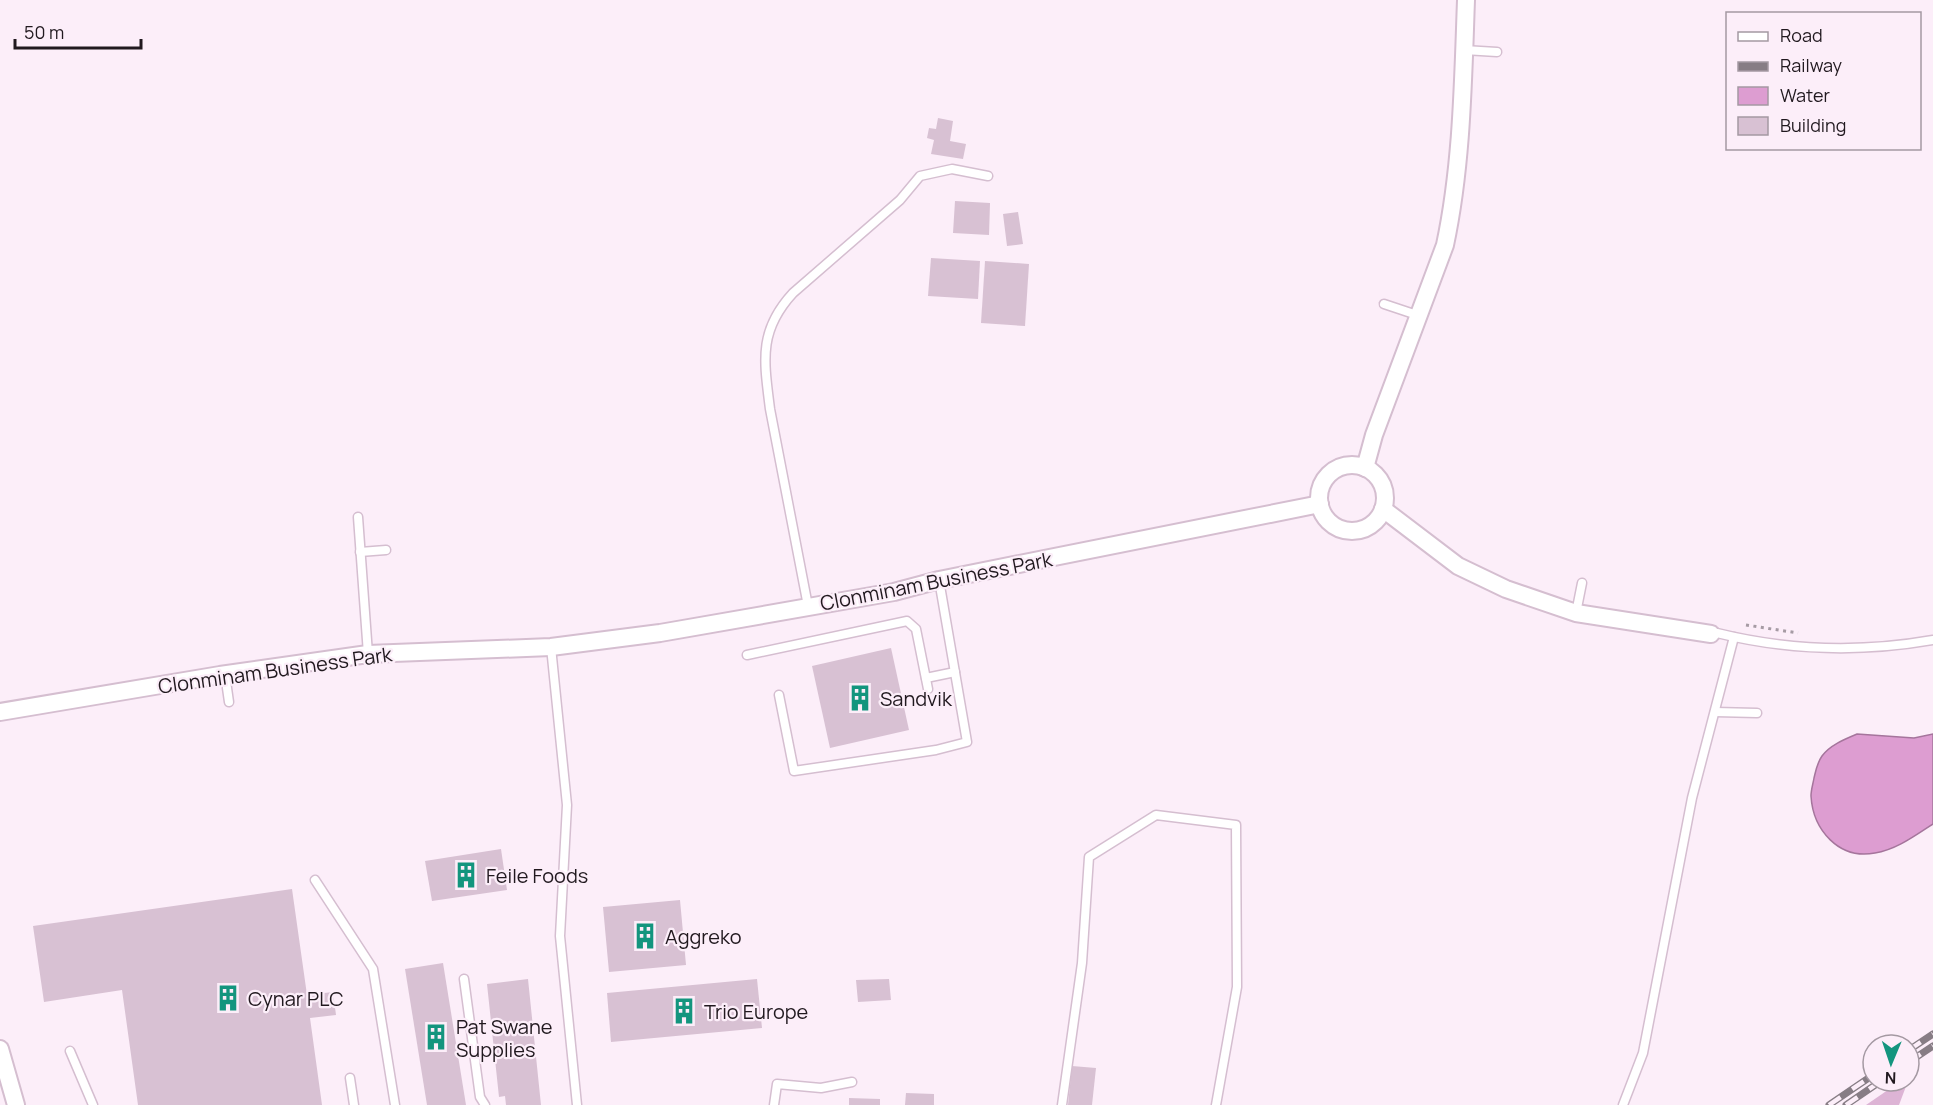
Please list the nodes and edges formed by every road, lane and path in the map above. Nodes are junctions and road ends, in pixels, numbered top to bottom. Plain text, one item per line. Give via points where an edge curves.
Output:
1 (1466, 0) edge
2 (1464, 50) junction
3 (1497, 52) dead end
4 (988, 176) dead end
5 (1384, 304) dead end
6 (1420, 316) junction
7 (1365, 468) junction
8 (1320, 504) junction
9 (1383, 509) junction
10 (358, 517) dead end
11 (386, 550) dead end
12 (360, 552) junction
13 (939, 580) junction
14 (1582, 583) dead end
15 (808, 606) junction
16 (1576, 613) junction
17 (1741, 624) dead end
18 (1803, 633) dead end
19 (1711, 634) joint
20 (1734, 637) junction
21 (1933, 640) edge
22 (551, 647) junction
23 (368, 654) junction
24 (747, 655) dead end
25 (955, 672) junction
26 (225, 674) junction
27 (926, 678) junction
28 (928, 689) dead end
29 (779, 694) dead end
30 (229, 702) dead end
31 (0, 712) edge
32 (1714, 712) junction
33 (1757, 713) dead end
34 (315, 880) dead end
35 (465, 979) dead end
36 (0, 1049) edge
37 (70, 1051) dead end
38 (350, 1078) dead end
39 (852, 1082) dead end
40 (16, 1105) edge
41 (93, 1105) edge
42 (354, 1105) edge
43 (394, 1105) edge
44 (484, 1105) edge
45 (577, 1105) edge
46 (774, 1105) edge
47 (1062, 1105) edge
48 (1216, 1105) edge
49 (1623, 1105) edge

1 - 2 street
2 - 3 lane
2 - 6 street via 1452,214
4 - 15 lane via 952,169 920,176 900,200 793,293 773,320 765,340 766,384
5 - 6 lane
6 - 7 street
7 - 8 street via 1345,466 1328,476 1319,494
7 - 9 street via 1384,489
8 - 9 street via 1330,523 1350,531 1370,526
8 - 13 street, Clonminam Business Park
9 - 16 street via 1458,566 1506,589
10 - 12 lane
11 - 12 lane
12 - 23 lane
13 - 15 street, Clonminam Business Park via 894,592
13 - 25 lane
14 - 16 lane
15 - 22 street, Clonminam Business Park via 660,633
16 - 19 street
17 - 18 path
19 - 20 lane
20 - 21 lane via 1818,649 1889,647
20 - 32 lane
22 - 23 street, Clonminam Business Park
22 - 45 lane via 567,806 560,936
23 - 26 street, Clonminam Business Park
24 - 27 lane via 907,621 916,629
25 - 27 lane
25 - 29 lane via 967,742 794,771
26 - 30 lane
26 - 31 street, Clonminam Business Park
27 - 28 lane
32 - 33 lane
32 - 49 lane via 1692,798 1643,1053
34 - 43 lane via 373,969
35 - 44 lane
36 - 40 street
37 - 41 lane
38 - 42 lane
39 - 46 lane via 821,1088 777,1084
47 - 48 lane via 1082,963 1089,857 1156,815 1236,825 1237,987

